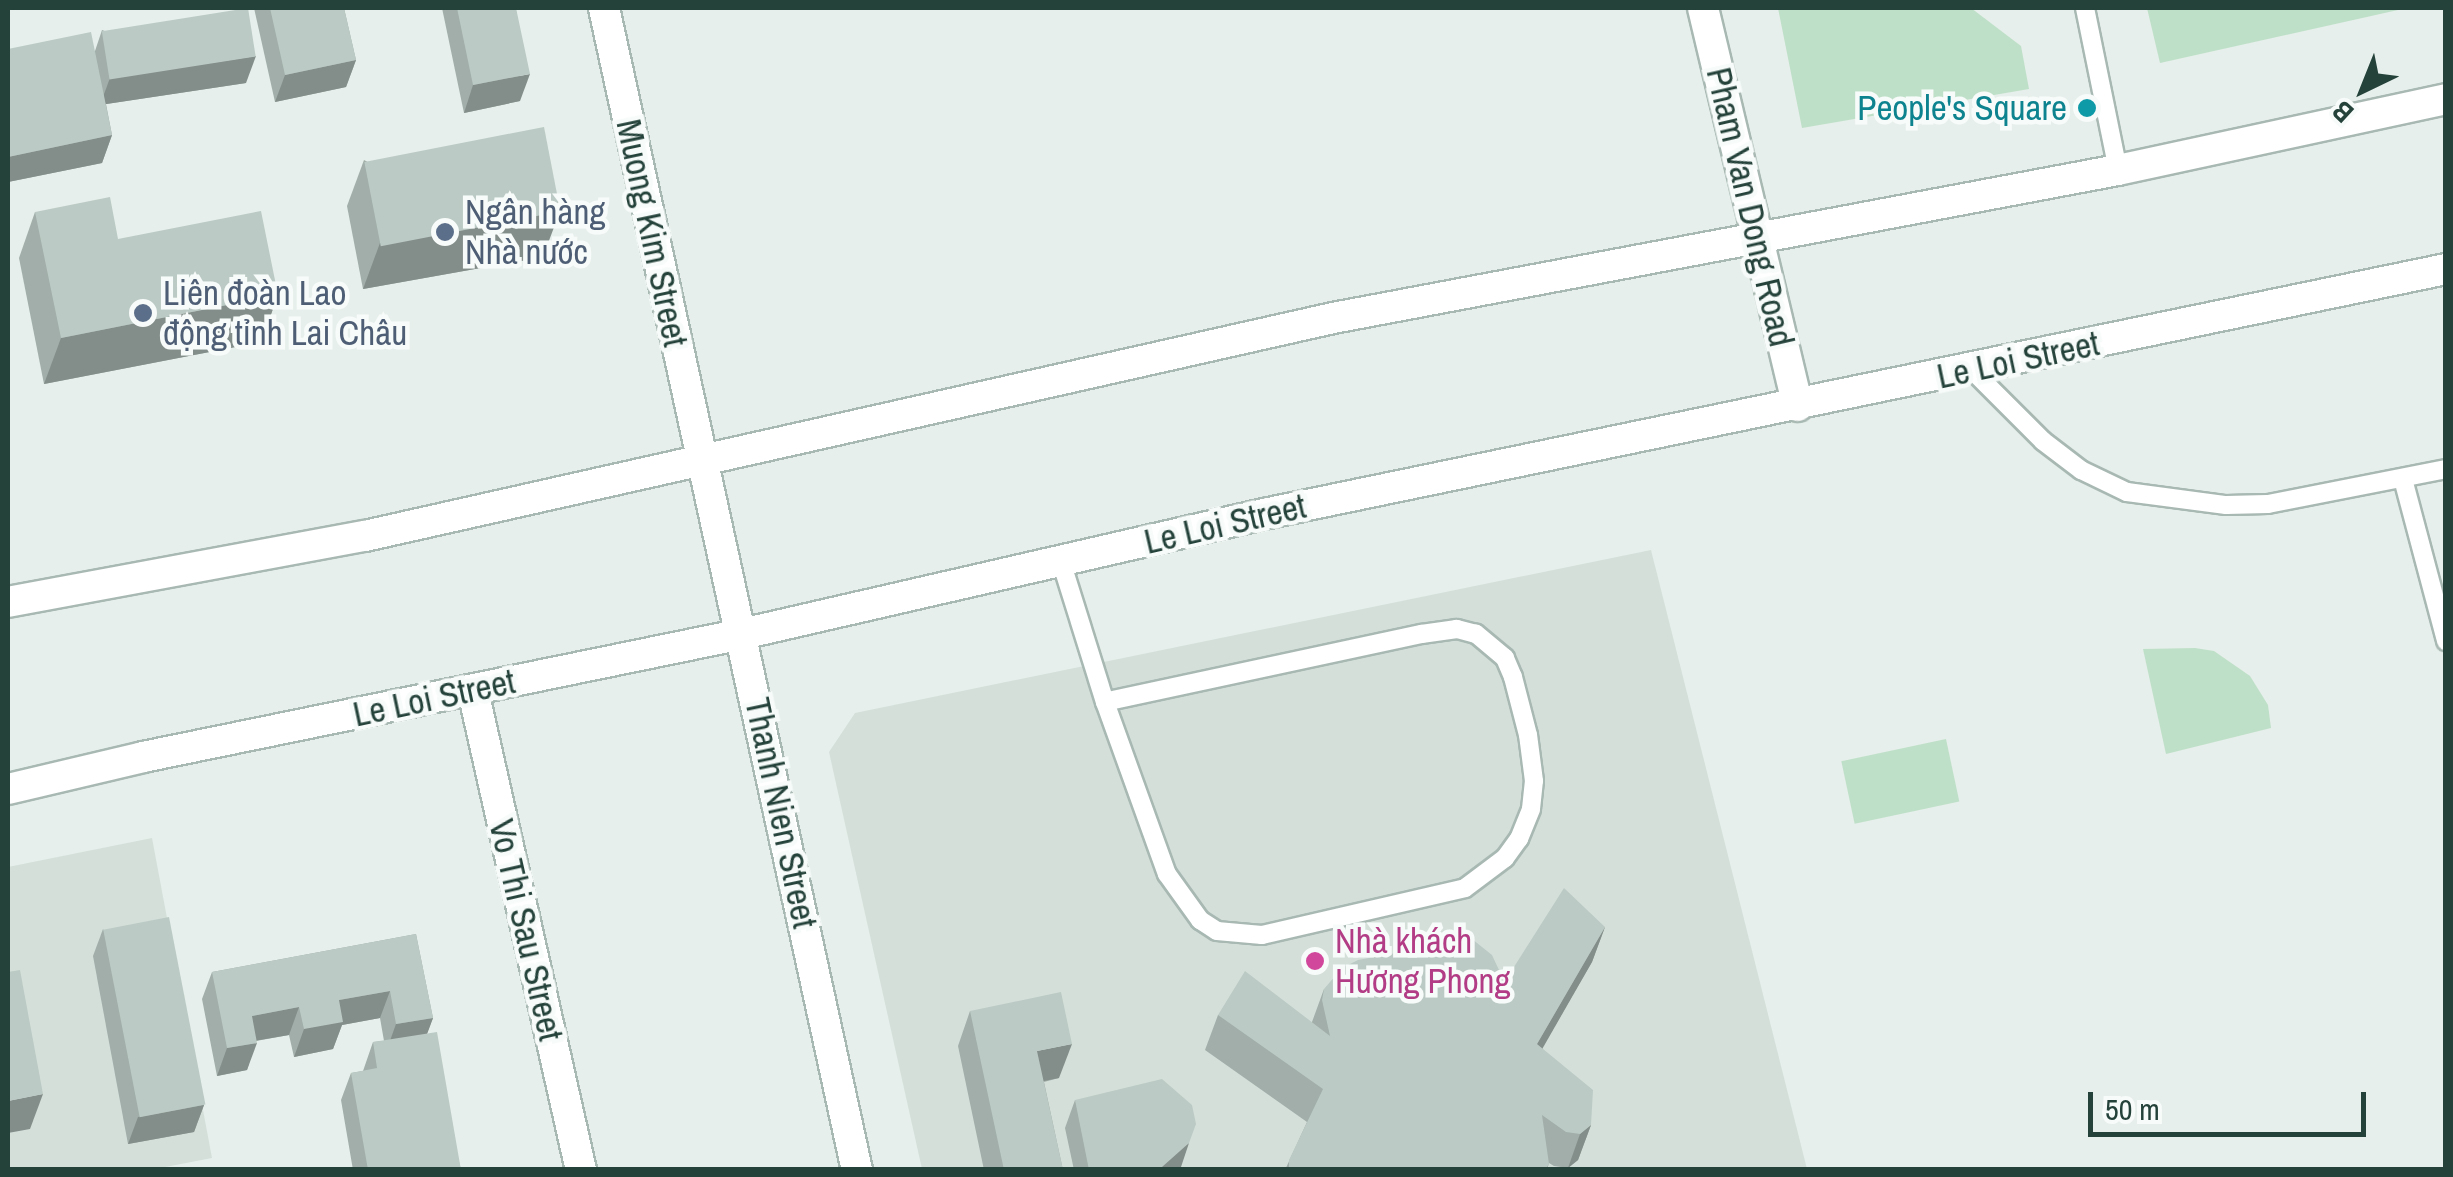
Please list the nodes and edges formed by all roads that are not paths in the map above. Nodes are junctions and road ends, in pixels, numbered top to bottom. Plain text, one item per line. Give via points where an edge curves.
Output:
1 (604, 8) edge
2 (1704, 8) edge
3 (2085, 8) edge
4 (2446, 99) edge
5 (2118, 170) junction
6 (1755, 236) junction
7 (2446, 268) edge
8 (1972, 370) junction
9 (1798, 406) junction
10 (701, 458) junction
11 (2446, 469) edge
12 (2403, 479) junction
13 (1061, 561) junction
14 (8, 602) edge
15 (742, 634) junction
16 (2446, 641) edge
17 (473, 691) junction
18 (1106, 702) junction
19 (8, 790) edge
20 (580, 1170) edge
21 (857, 1170) edge

1 - 10 main road, Muong Kim Street
2 - 6 main road, Pham Van Dong Road
3 - 5 lane
4 - 5 main road
5 - 6 main road
6 - 9 main road, Pham Van Dong Road
6 - 10 main road via 1333,318
7 - 8 main road, Le Loi Street
8 - 9 main road, Le Loi Street
8 - 12 lane via 2043,442 2127,492 2208,504 2268,504
9 - 13 main road, Le Loi Street
10 - 14 main road via 364,536
10 - 15 main road, Thanh Nien Street
11 - 12 lane
12 - 16 lane
13 - 15 main road, Le Loi Street
13 - 18 lane
15 - 17 main road, Le Loi Street
15 - 21 main road, Thanh Nien Street
17 - 19 main road, Le Loi Street
17 - 20 main road, Vo Thi Sau Street
18 - 18 lane via 1421,634 1476,634 1505,658 1513,678 1530,750 1531,809 1505,858 1465,888 1262,934 1217,932 1200,920 1167,874

